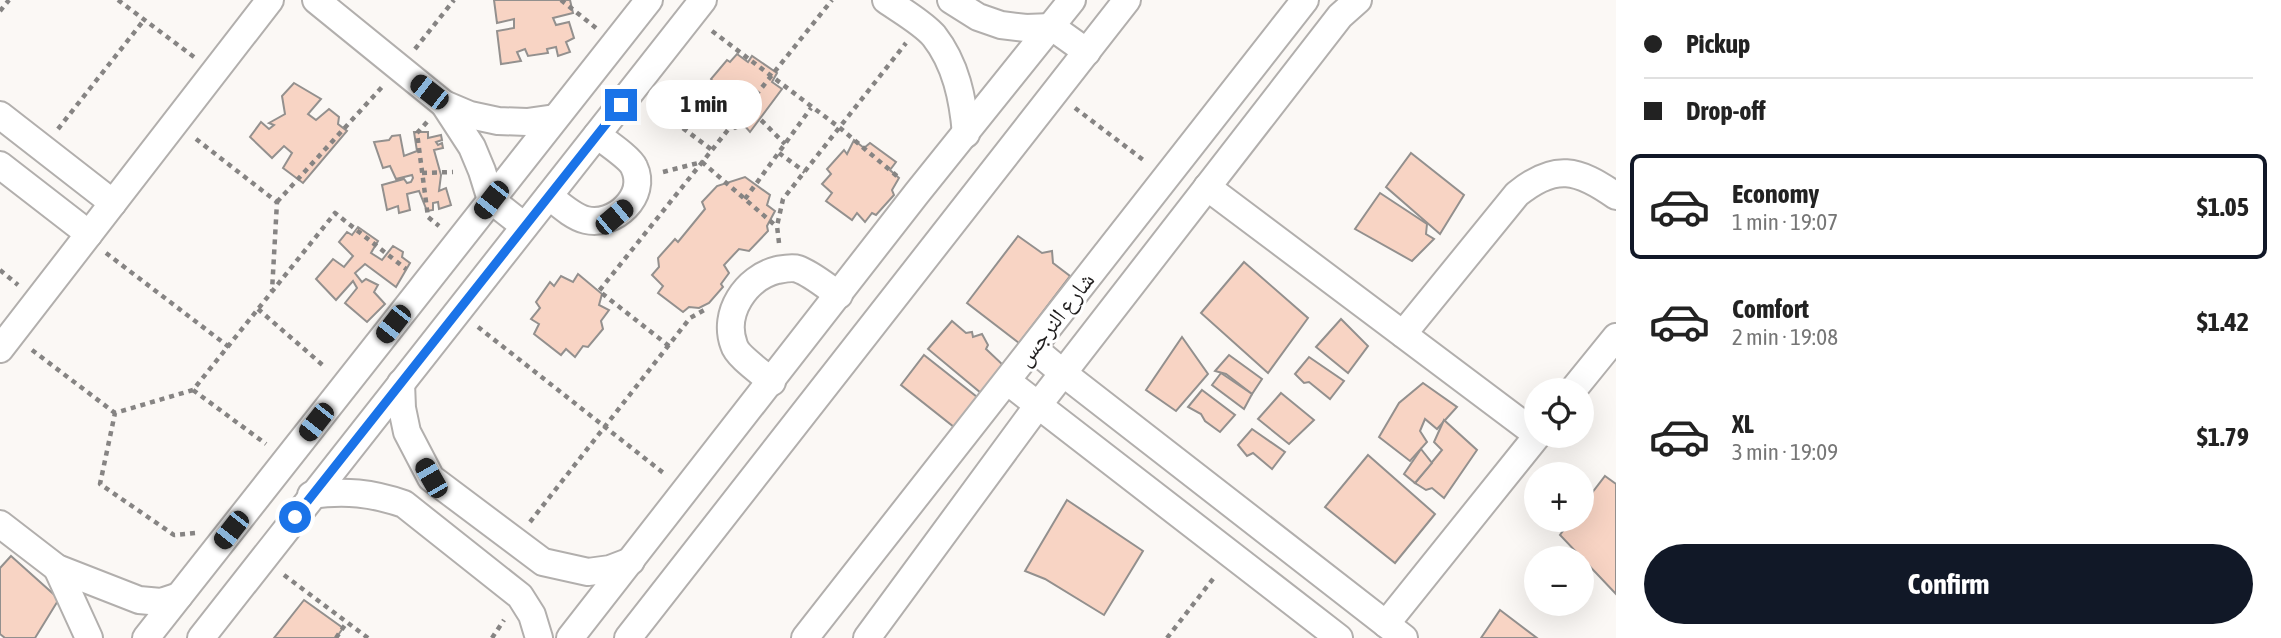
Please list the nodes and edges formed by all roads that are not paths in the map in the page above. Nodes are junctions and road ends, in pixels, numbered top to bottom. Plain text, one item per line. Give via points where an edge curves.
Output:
1 (270, 0) edge
2 (316, 0) edge
3 (649, 0) edge
4 (886, 0) edge
5 (951, 0) edge
6 (1072, 0) edge
7 (1127, 0) edge
8 (1305, 0) edge
9 (1358, 0) edge
10 (697, 8) edge
11 (1052, 27) junction
12 (1087, 52) junction
13 (444, 104) junction
14 (0, 115) edge
15 (555, 118) junction
16 (966, 134) junction
17 (597, 135) junction
18 (0, 164) edge
19 (1207, 187) junction
20 (1616, 196) edge
21 (549, 197) junction
22 (491, 200) junction
23 (113, 203) junction
24 (524, 226) junction
25 (88, 236) junction
26 (839, 295) junction
27 (1403, 334) junction
28 (1616, 337) edge
29 (6, 342) edge
30 (1032, 348) junction
31 (1063, 373) junction
32 (1583, 378) edge
33 (1007, 381) junction
34 (772, 382) junction
35 (401, 383) junction
36 (1039, 404) junction
37 (1524, 425) edge
38 (1528, 448) edge
39 (312, 495) junction
40 (0, 524) edge
41 (631, 561) junction
42 (57, 568) junction
43 (179, 596) junction
44 (1309, 627) edge
45 (1395, 631) edge
46 (89, 638) edge
47 (146, 638) edge
48 (201, 638) edge
49 (539, 638) edge
50 (570, 638) edge
51 (628, 638) edge
52 (804, 638) edge
53 (867, 638) edge
54 (1339, 638) edge

1 - 23 street
2 - 13 street
3 - 15 street
4 - 16 street via 933,35 947,57 961,94
5 - 11 street via 1002,25
6 - 11 street
7 - 12 street
8 - 30 street, شارع النرجس
9 - 19 street, شارع النرجس via 1340,16
10 - 17 street
11 - 12 street
11 - 16 street
12 - 51 street
13 - 15 street via 498,121
13 - 22 street via 472,147
14 - 23 street
15 - 22 street
16 - 26 street
17 - 21 street
17 - 21 street via 634,165 634,194 626,207 599,222 583,220
18 - 25 street
19 - 27 street
19 - 31 street, شارع النرجس
20 - 27 street via 1573,173 1533,181 1517,194
21 - 24 street
22 - 24 street
22 - 43 street
23 - 25 street
24 - 35 street
25 - 29 street
26 - 34 street
26 - 34 street via 797,269 758,278 743,293 731,323 734,348
27 - 37 street
28 - 32 street
30 - 31 street
30 - 33 street, شارع النرجس
31 - 36 street, شارع النرجس
31 - 45 street
33 - 36 street
33 - 52 street, شارع النرجس
34 - 41 street
35 - 39 street
35 - 41 street via 407,432 431,478 543,562 588,572
36 - 44 street via 1231,554
36 - 53 street, شارع النرجس
38 - 45 street
39 - 48 street
39 - 49 street via 359,492 404,504 520,596
40 - 42 street
41 - 50 street
42 - 43 street via 139,600 162,602
42 - 46 street
43 - 47 street
44 - 54 street

